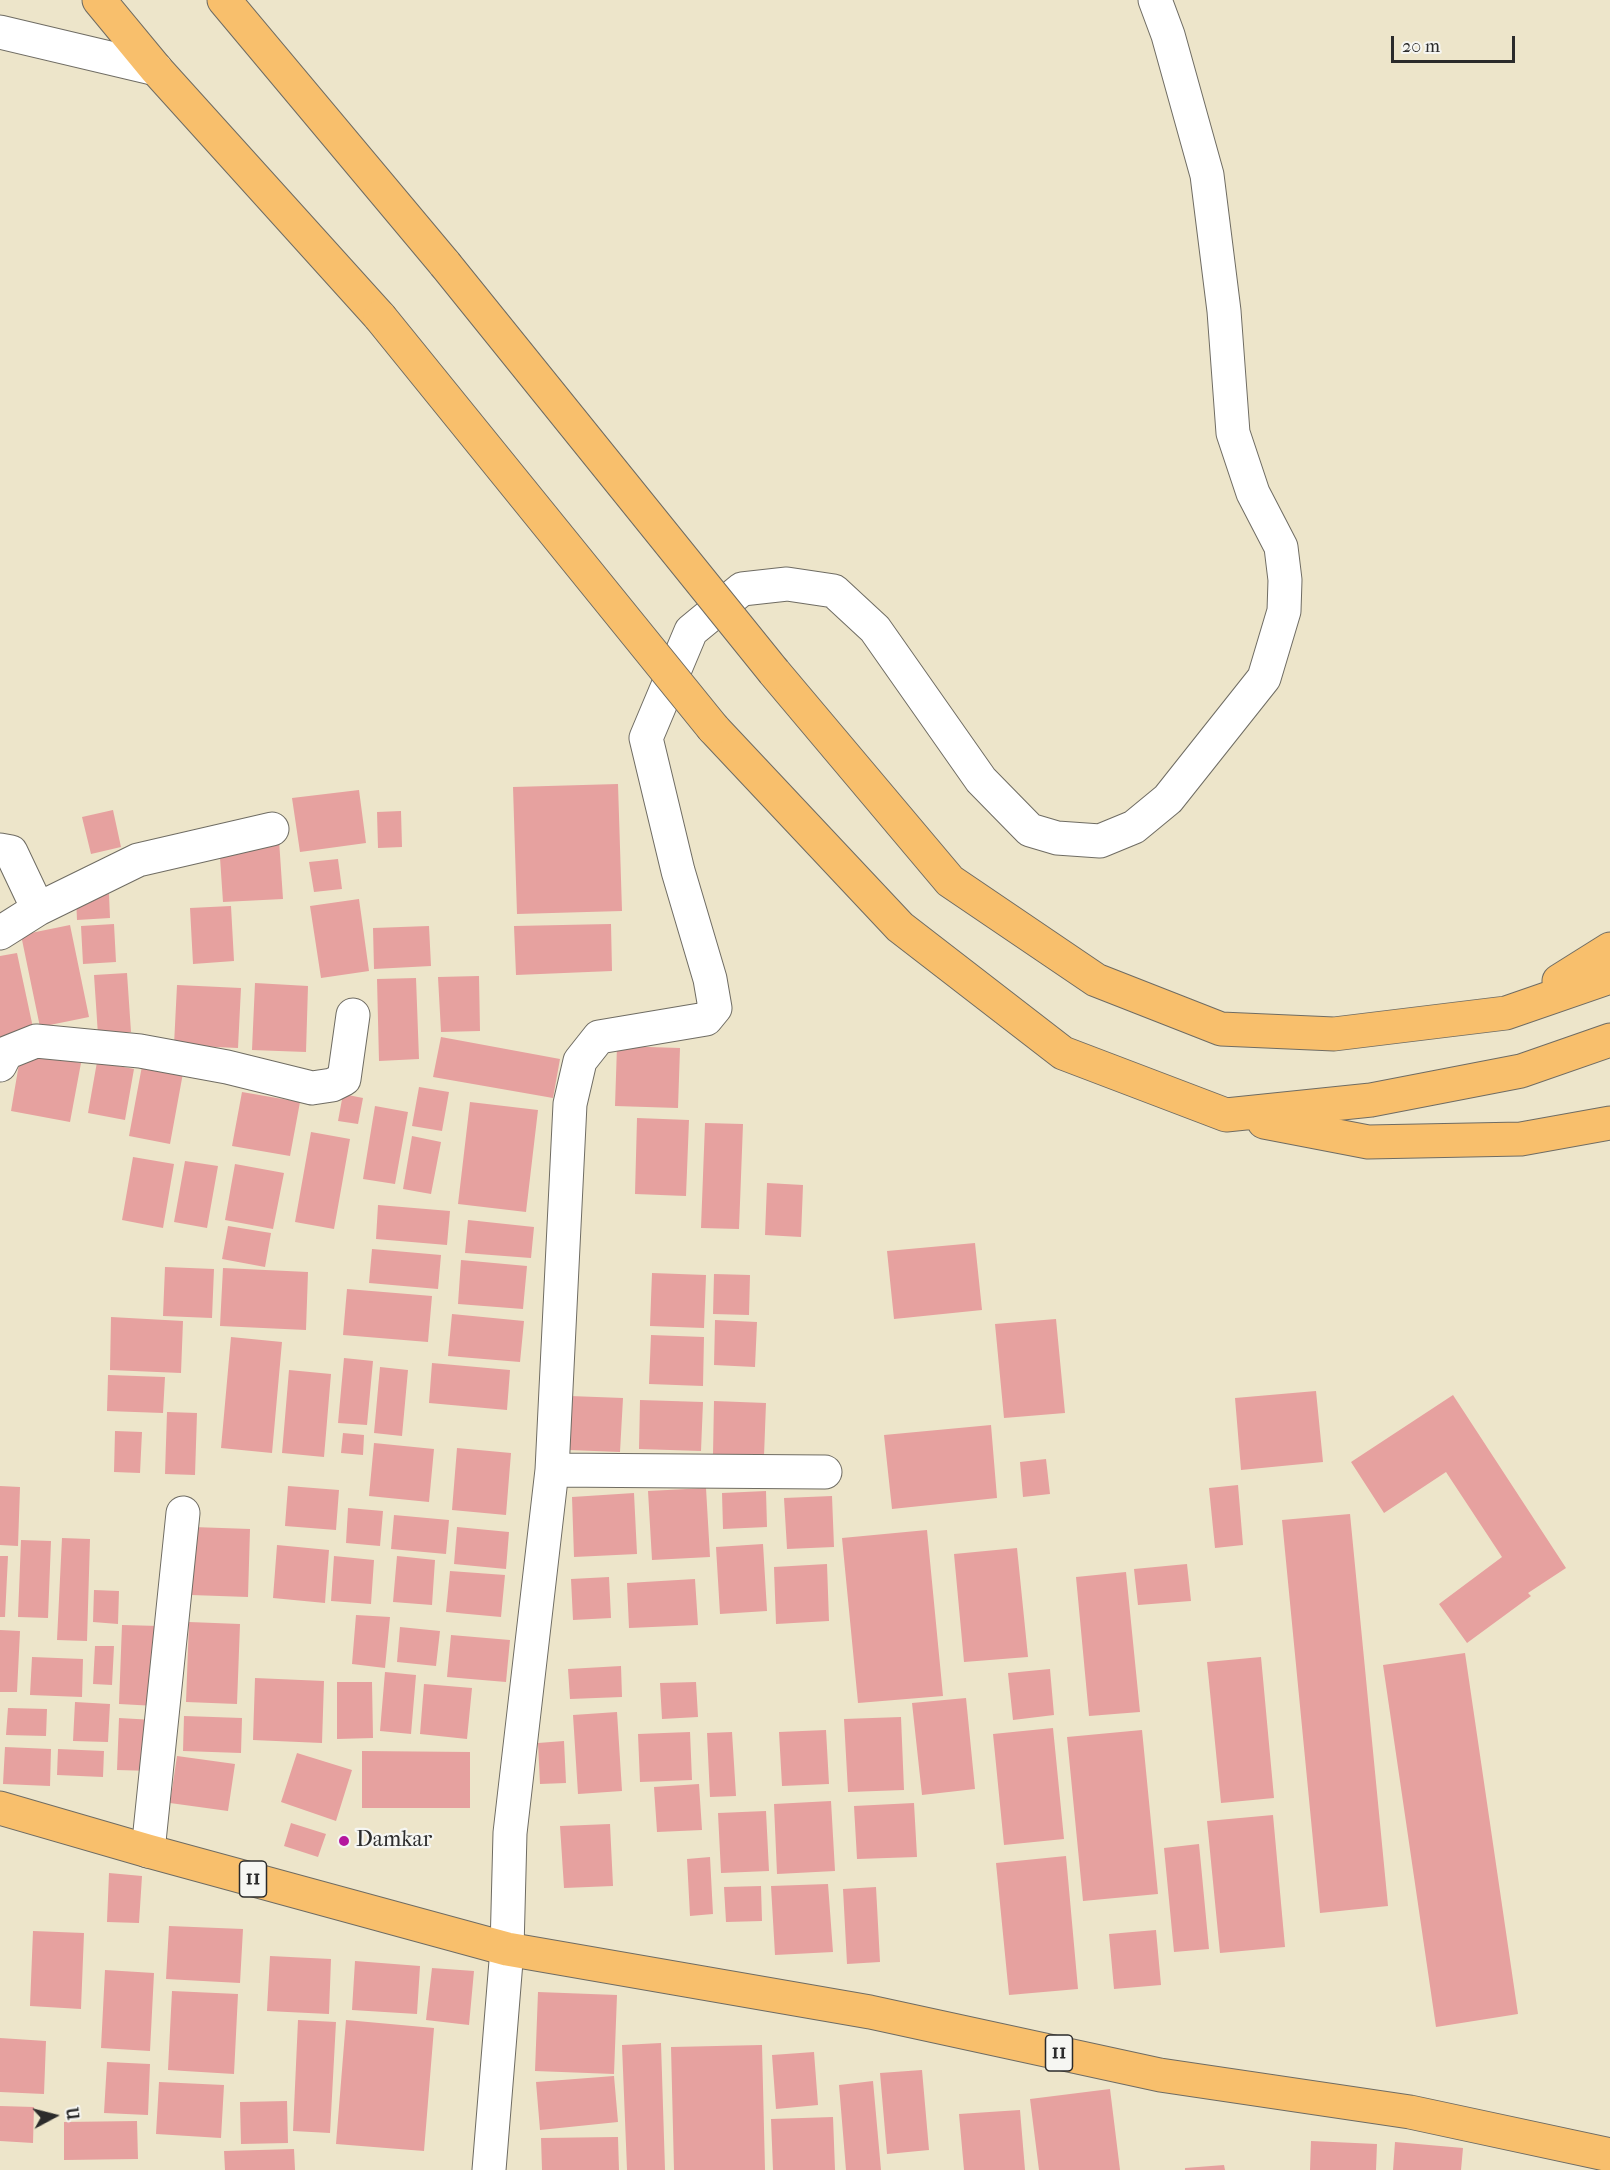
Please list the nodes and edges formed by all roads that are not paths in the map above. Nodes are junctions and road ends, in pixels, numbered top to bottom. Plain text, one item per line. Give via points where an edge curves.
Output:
1 (99, 0) edge
2 (224, 0) edge
3 (1155, 0) edge
4 (0, 32) edge
5 (156, 69) junction
6 (272, 829) dead end
7 (0, 850) edge
8 (38, 909) junction
9 (0, 933) edge
10 (1610, 949) edge
11 (1610, 977) edge
12 (1506, 1013) junction
13 (353, 1016) dead end
14 (1610, 1040) edge
15 (0, 1065) edge
16 (1226, 1115) junction
17 (1610, 1123) edge
18 (552, 1470) junction
19 (825, 1472) dead end
20 (183, 1513) dead end
21 (0, 1808) edge
22 (148, 1851) junction
23 (507, 1949) junction
24 (1610, 2156) edge
25 (489, 2170) edge

1 - 5 highway
2 - 12 highway, bridge via 445,264 774,672 950,880 1096,980 1221,1029 1334,1034
3 - 18 street via 1207,176 1224,311 1233,433 1253,494 1281,547 1286,580 1284,611 1264,678 1168,799 1134,827 1101,841 1057,838 1030,830 981,780 875,629 834,591 787,584 742,589 691,631 646,738 715,1008 706,1019 599,1036 580,1061 570,1104
4 - 5 street
5 - 16 highway, bridge via 380,317 713,728 900,927 1063,1053
6 - 8 street via 138,860
7 - 8 street via 10,852
8 - 9 street
10 - 12 highway
11 - 12 highway
13 - 15 street via 344,1079 312,1088 140,1051 36,1041 6,1053
14 - 16 highway via 1521,1071 1395,1096
16 - 17 highway via 1368,1142 1521,1139
18 - 19 street
18 - 23 street via 510,1833
20 - 22 street
21 - 22 highway, 11
22 - 23 highway, 11
23 - 24 highway, 11 via 870,2012 1160,2075 1410,2112
23 - 25 street

